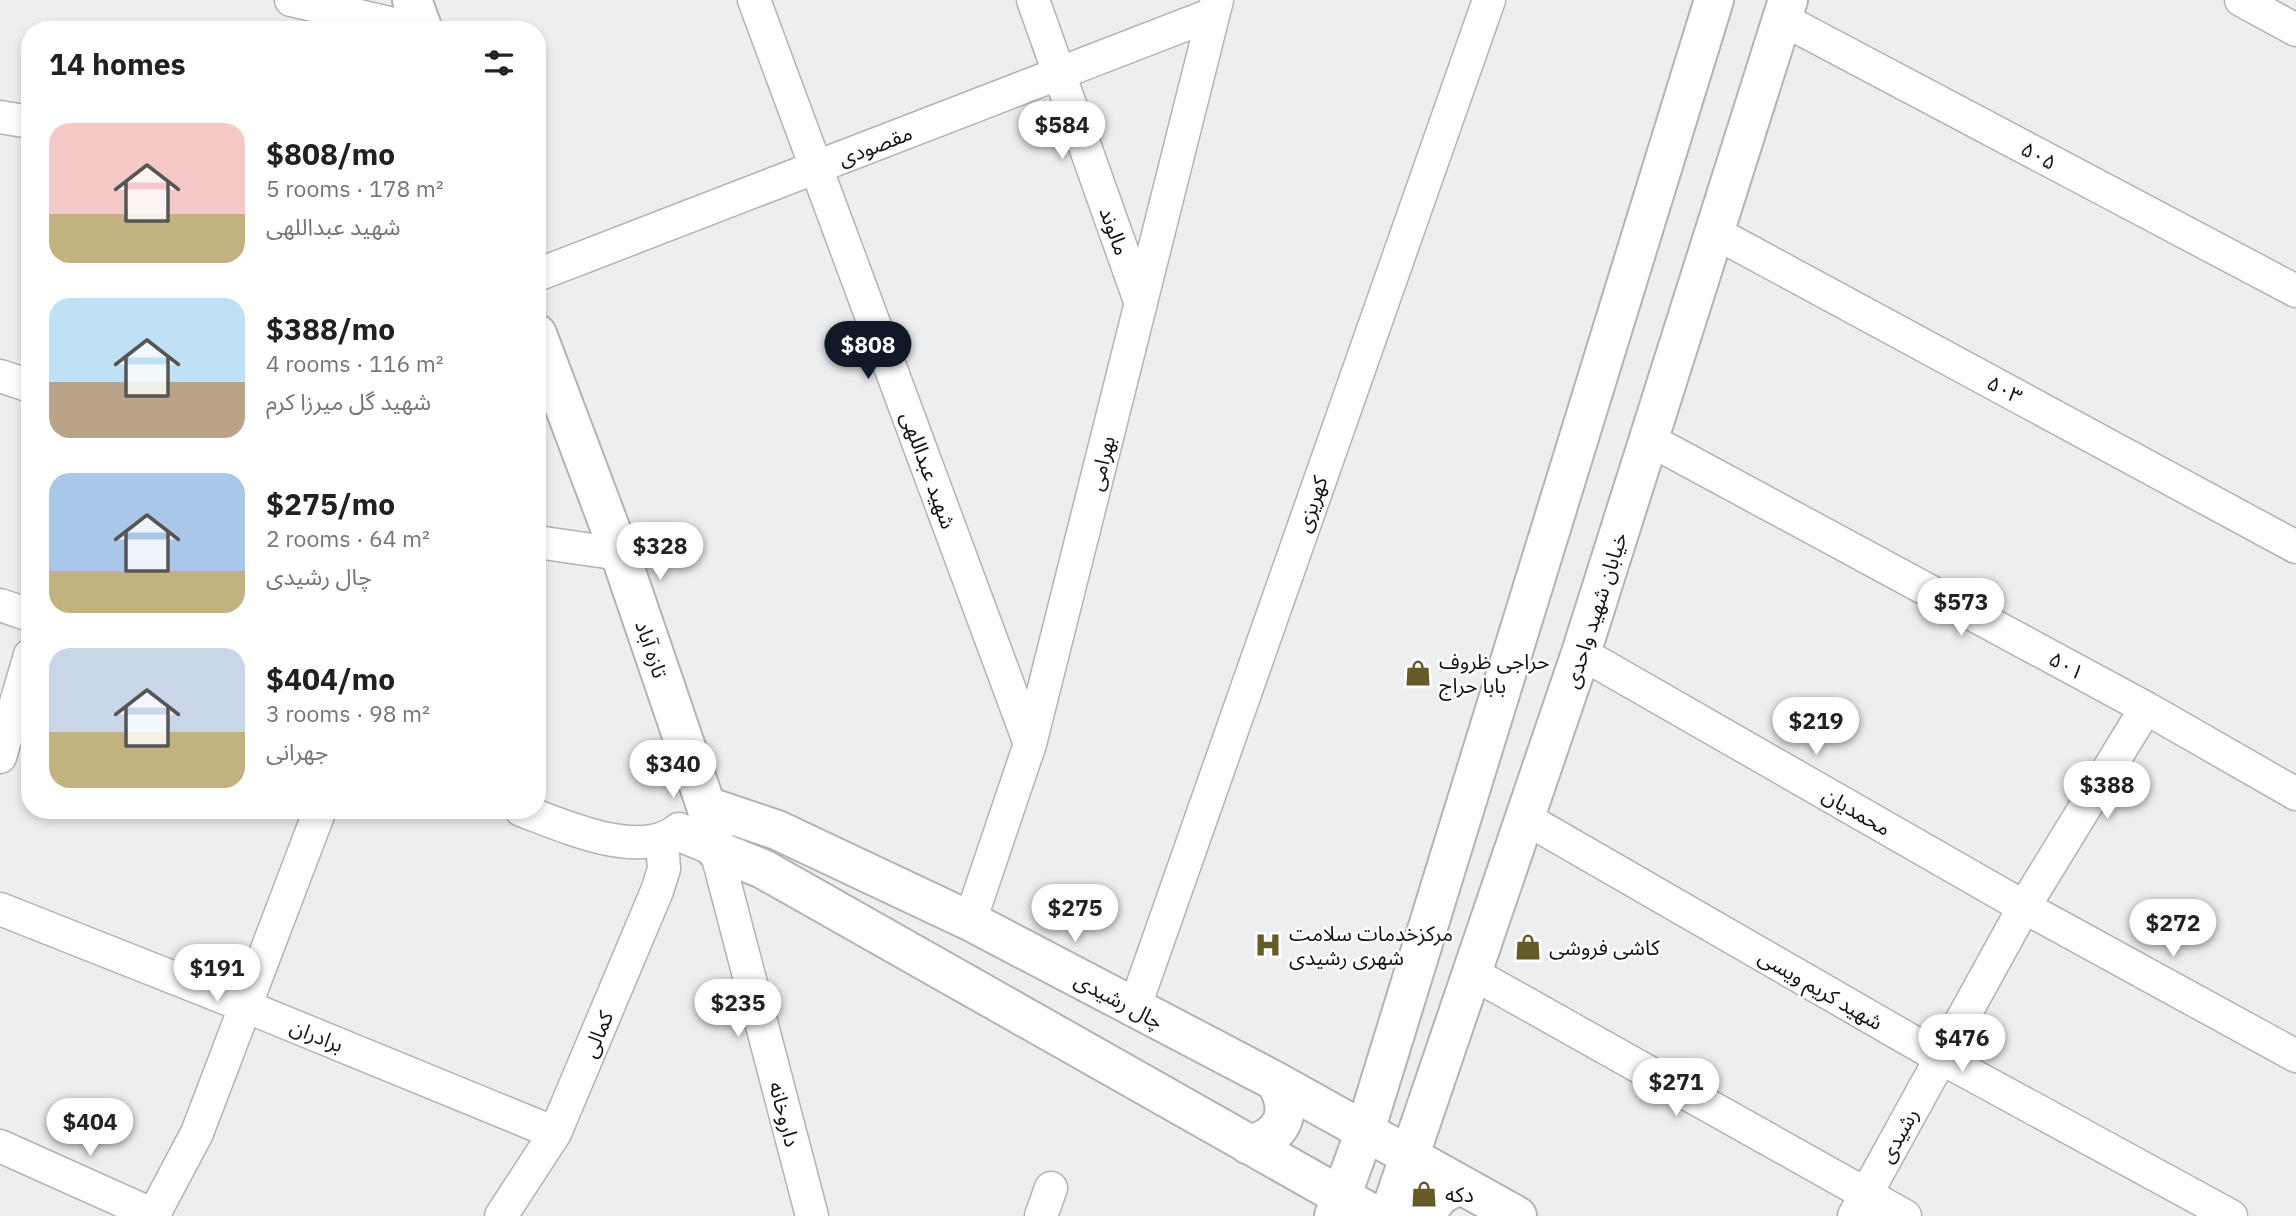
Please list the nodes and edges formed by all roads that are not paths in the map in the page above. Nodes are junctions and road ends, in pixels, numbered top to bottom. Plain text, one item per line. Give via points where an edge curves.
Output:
1 (292, 0) edge
2 (412, 0) edge
3 (754, 0) edge
4 (1033, 0) edge
5 (1489, 0) edge
6 (1714, 0) edge
7 (2241, 0) edge
8 (1215, 7) edge
9 (1785, 9) edge
10 (382, 21) edge
11 (418, 21) edge
12 (2296, 30) edge
13 (1059, 74) junction
14 (0, 117) edge
15 (21, 120) edge
16 (817, 168) junction
17 (1714, 232) junction
18 (546, 272) edge
19 (2296, 291) edge
20 (1141, 303) junction
21 (546, 358) edge
22 (0, 376) edge
23 (21, 383) edge
24 (1650, 440) junction
25 (546, 543) edge
26 (2296, 547) edge
27 (620, 554) junction
28 (0, 605) edge
29 (21, 612) edge
30 (1581, 653) junction
31 (21, 686) edge
32 (2146, 708) junction
33 (1030, 744) junction
34 (0, 757) edge
35 (2296, 794) edge
36 (706, 806) junction
37 (1525, 818) junction
38 (317, 819) edge
39 (545, 819) edge
40 (668, 836) junction
41 (716, 850) junction
42 (2024, 906) junction
43 (0, 909) edge
44 (970, 921) junction
45 (1472, 973) junction
46 (245, 1006) junction
47 (1134, 1009) junction
48 (2296, 1056) edge
49 (1941, 1058) junction
50 (1275, 1081) junction
51 (1365, 1130) junction
52 (555, 1133) junction
53 (1249, 1145) junction
54 (0, 1146) edge
55 (1410, 1156) junction
56 (1463, 1186) junction
57 (1338, 1206) edge
58 (1860, 1206) edge
59 (155, 1216) edge
60 (501, 1216) edge
61 (812, 1216) edge
62 (1376, 1216) edge
63 (1389, 1216) edge
64 (1427, 1216) edge
65 (1517, 1216) edge
66 (1905, 1216) edge
67 (2231, 1216) edge

1 - 10 street
2 - 11 main road
3 - 16 street, شهید عبداللهی
4 - 13 street, مالوند
5 - 47 street, کهریزی
6 - 51 main road
7 - 12 street
8 - 13 street, مقصودی
8 - 20 street, بهرامی
9 - 17 main road, خیابان شهید واحدی
9 - 19 street, ۵۰۵
13 - 16 street, مقصودی
13 - 20 street, مالوند
14 - 15 street
16 - 18 street, مقصودی
16 - 33 street, شهید عبداللهی
17 - 24 main road, خیابان شهید واحدی
17 - 26 street, ۵۰۳
20 - 33 street, بهرامی
21 - 27 main road, تازه آباد
22 - 23 street
24 - 30 main road, خیابان شهید واحدی
24 - 32 street, ۵۰۱
25 - 27 street
27 - 36 main road, تازه آباد
28 - 29 street
30 - 37 main road, خیابان شهید واحدی
30 - 42 street, محمدیان
31 - 34 street
32 - 35 street, ۵۰۱
32 - 42 street, رشیدی
33 - 44 street, بهرامی
36 - 40 street
36 - 41 main road, تازه آباد
36 - 44 main road, چال رشیدی via 777,830
37 - 45 main road, خیابان شهید واحدی
37 - 49 street, شهید کریم ویسی
38 - 46 street
39 - 40 street via 601,840 645,842
40 - 41 street
40 - 52 street, کمالی via 657,891
41 - 53 main road via 763,869
41 - 61 street, داروخانه
42 - 48 street, محمدیان
42 - 49 street, رشیدی
43 - 46 street, برادران
44 - 47 main road, چال رشیدی
45 - 55 main road, خیابان شهید واحدی
45 - 58 street
46 - 52 street, برادران
46 - 59 street via 197,1133
47 - 50 main road, چال رشیدی
49 - 58 street, رشیدی
49 - 67 street, شهید کریم ویسی
50 - 51 main road, چال رشیدی
50 - 53 main road via 1285,1107 1282,1121 1263,1142
51 - 55 main road, چال رشیدی
51 - 57 main road
52 - 60 street, کمالی
53 - 57 main road
54 - 59 street
55 - 56 main road
55 - 63 main road, خیابان شهید واحدی
56 - 64 main road via 1440,1195
56 - 65 main road
57 - 62 main road
58 - 66 street

